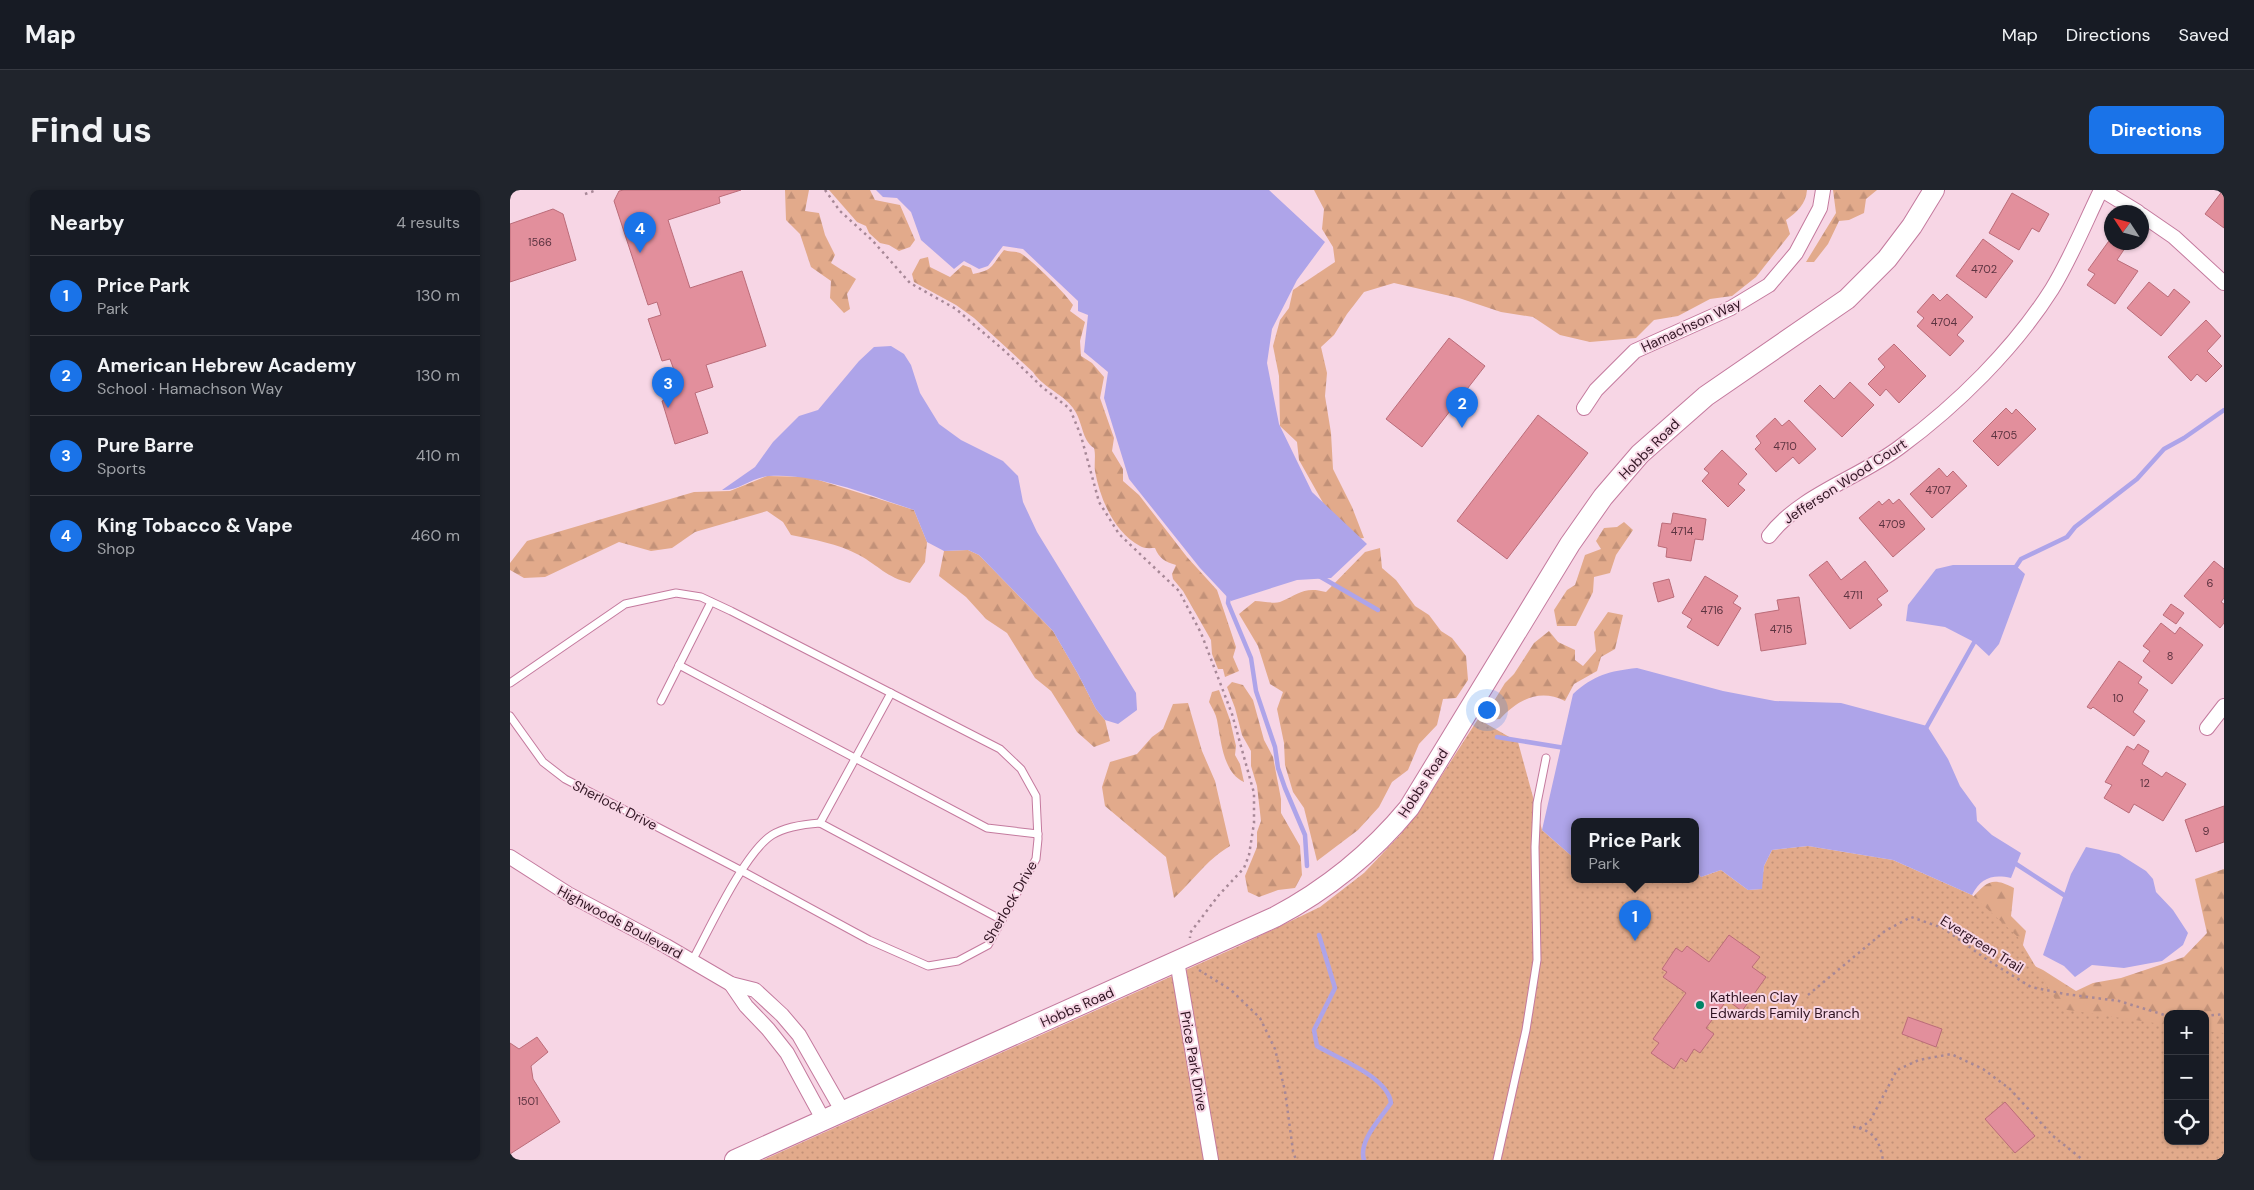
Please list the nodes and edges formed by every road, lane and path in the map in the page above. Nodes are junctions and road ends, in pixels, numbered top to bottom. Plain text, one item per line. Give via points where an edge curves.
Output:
1 (597, 190) edge
2 (825, 190) edge
3 (1823, 190) edge
4 (1934, 190) edge
5 (2102, 190) edge
6 (585, 194) dead end
7 (2126, 205) edge
8 (2149, 220) edge
9 (2224, 283) edge
10 (1584, 408) dead end
11 (1769, 536) dead end
12 (711, 602) junction
13 (679, 665) junction
14 (510, 683) edge
15 (891, 693) junction
16 (660, 701) dead end
17 (2224, 706) edge
18 (510, 716) edge
19 (2207, 728) dead end
20 (856, 758) junction
21 (1546, 758) dead end
22 (820, 823) junction
23 (1038, 834) junction
24 (510, 857) edge
25 (742, 871) junction
26 (1002, 920) junction
27 (1185, 958) junction
28 (692, 961) junction
29 (731, 984) junction
30 (1808, 995) dead end
31 (2224, 1014) edge
32 (2164, 1015) edge
33 (2209, 1016) edge
34 (844, 1112) junction
35 (824, 1121) junction
36 (735, 1160) edge
37 (1211, 1160) edge
38 (1296, 1160) edge
39 (1497, 1160) edge
40 (1883, 1160) edge
41 (2083, 1160) edge

1 - 6 path
2 - 27 path via 840,211 872,240 910,283 956,309 1070,409 1099,502 1119,534 1179,591 1201,633 1232,714 1254,793 1254,823 1244,868 1190,933
3 - 10 street, Hamachson Way via 1820,208 1796,253 1769,285 1731,308 1635,351 1596,390
4 - 27 street, Hobbs Road via 1887,259 1847,299 1700,401 1640,454 1603,497 1570,544 1408,808 1385,837 1347,871 1295,906
5 - 7 street
5 - 11 street, Jefferson Wood Court via 2052,288 2030,321 1985,372 1956,401 1899,448 1787,514
8 - 9 street via 2174,237
12 - 13 lane
12 - 14 lane, Sherlock Drive via 676,593 625,604
12 - 15 lane, Sherlock Drive
13 - 16 lane
13 - 20 lane
15 - 20 lane
15 - 23 lane, Sherlock Drive via 1000,749 1021,769 1036,796
17 - 19 street
18 - 25 lane, Sherlock Drive via 543,762 565,779
20 - 22 lane
20 - 23 lane via 987,828
21 - 39 lane via 1537,803 1534,847 1538,960
22 - 25 lane via 772,835 749,857
22 - 26 lane
23 - 26 lane, Sherlock Drive via 1036,859
24 - 28 street, Highwoods Boulevard via 568,894
25 - 26 lane, Sherlock Drive via 869,940 928,966 958,961 988,945
25 - 28 lane
27 - 34 street, Hobbs Road
27 - 37 street, Price Park Drive
27 - 38 path via 1231,990 1260,1018 1275,1049
28 - 29 street, Highwoods Boulevard
29 - 34 street, Highwoods Boulevard via 755,990 782,1015 804,1043
29 - 35 street, Highwoods Boulevard via 787,1053
30 - 32 path, Evergreen Trail via 1885,931 1911,917 1943,928 2031,987 2119,1001
31 - 33 path
34 - 35 street, Hobbs Road
35 - 36 street, Hobbs Road
40 - 41 path via 1880,1146 1870,1131 1853,1126 1860,1128 1870,1121 1897,1070 1919,1060 1951,1054 1983,1069 2010,1089 2054,1136

